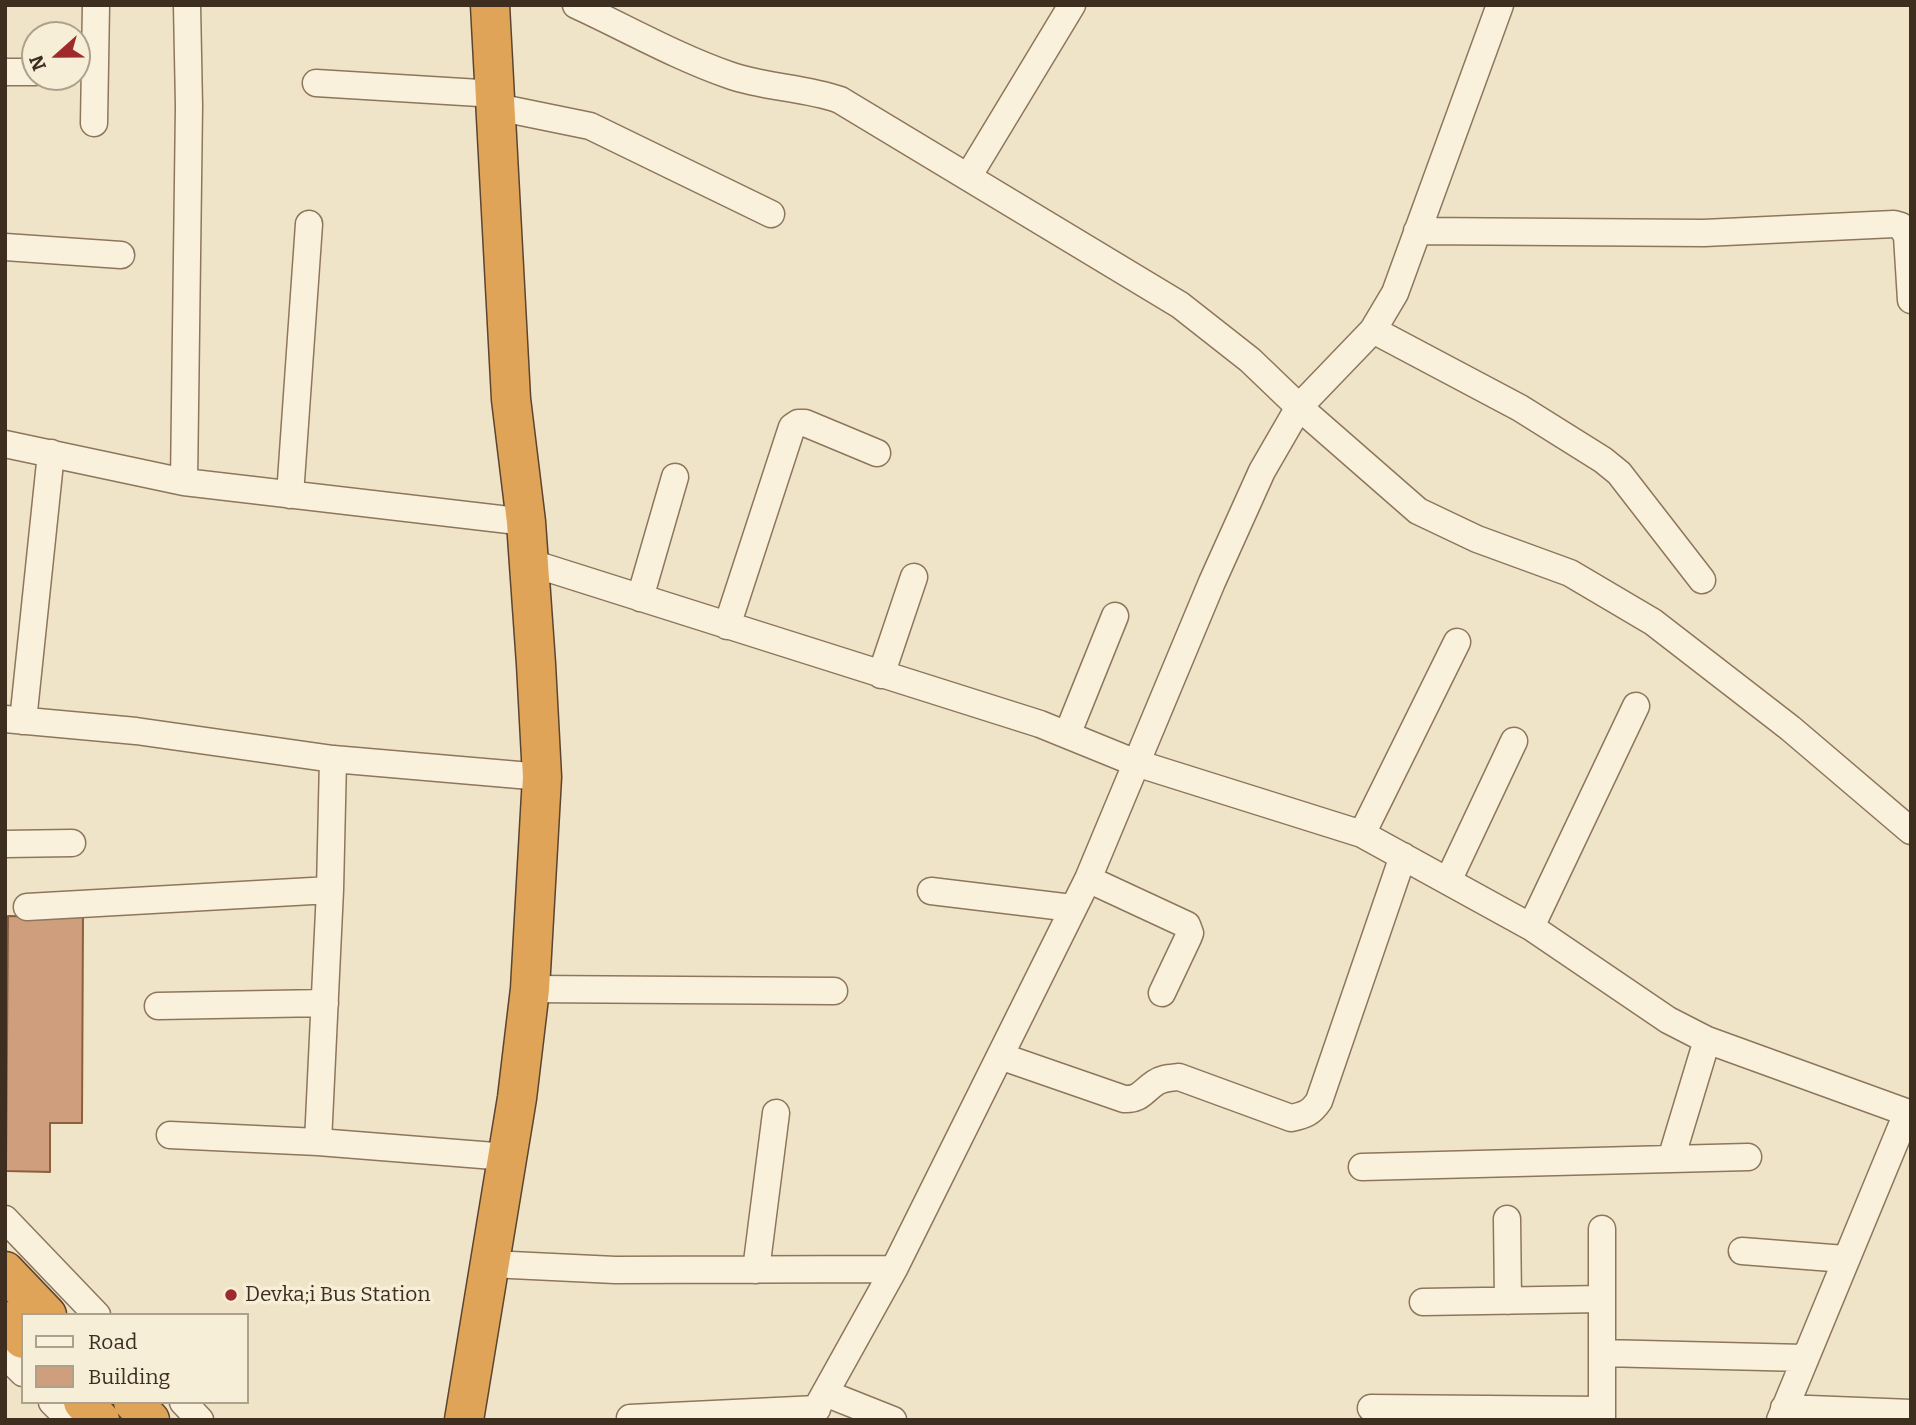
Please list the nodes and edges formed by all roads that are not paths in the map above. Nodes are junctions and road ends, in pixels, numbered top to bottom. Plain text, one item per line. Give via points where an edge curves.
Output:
1 (96, 5) edge
2 (187, 5) edge
3 (491, 5) edge
4 (576, 5) edge
5 (1072, 5) edge
6 (1500, 5) edge
7 (91, 38) edge
8 (316, 83) dead end
9 (89, 91) edge
10 (496, 100) junction
11 (94, 123) dead end
12 (975, 166) junction
13 (771, 214) dead end
14 (309, 224) dead end
15 (1417, 231) junction
16 (5, 247) edge
17 (121, 255) dead end
18 (1911, 300) edge
19 (1373, 330) junction
20 (1299, 407) junction
21 (5, 444) edge
22 (51, 453) junction
23 (877, 453) dead end
24 (675, 477) dead end
25 (184, 482) junction
26 (290, 495) junction
27 (526, 522) junction
28 (528, 562) junction
29 (914, 577) dead end
30 (1702, 580) dead end
31 (640, 598) junction
32 (1115, 616) dead end
33 (727, 626) junction
34 (1457, 642) dead end
35 (881, 675) junction
36 (1636, 706) dead end
37 (14, 720) edge
38 (1067, 735) junction
39 (1514, 741) dead end
40 (333, 759) junction
41 (1136, 763) junction
42 (542, 776) junction
43 (1911, 831) edge
44 (1362, 834) junction
45 (72, 843) dead end
46 (5, 844) edge
47 (1403, 856) junction
48 (1088, 879) junction
49 (1448, 881) junction
50 (330, 890) junction
51 (930, 891) dead end
52 (27, 907) dead end
53 (1072, 908) junction
54 (1531, 927) junction
55 (530, 989) junction
56 (834, 990) dead end
57 (1162, 993) dead end
58 (325, 1003) junction
59 (158, 1006) dead end
60 (1707, 1040) junction
61 (1000, 1056) junction
62 (776, 1113) dead end
63 (1909, 1114) edge
64 (170, 1135) dead end
65 (318, 1142) junction
66 (507, 1157) junction
67 (1748, 1157) dead end
68 (1671, 1159) junction
69 (1362, 1167) dead end
70 (5, 1219) edge
71 (1507, 1219) dead end
72 (1602, 1229) dead end
73 (1742, 1251) dead end
74 (1845, 1259) junction
75 (490, 1264) junction
76 (894, 1269) junction
77 (756, 1270) junction
78 (5, 1271) edge
79 (1602, 1299) junction
80 (1508, 1301) junction
81 (1423, 1302) dead end
82 (45, 1313) edge
83 (95, 1313) edge
84 (5, 1321) edge
85 (21, 1337) edge
86 (1602, 1353) junction
87 (5, 1355) edge
88 (1804, 1358) junction
89 (21, 1371) edge
90 (54, 1404) edge
91 (85, 1404) edge
92 (135, 1404) edge
93 (185, 1404) edge
94 (817, 1407) edge
95 (1371, 1408) dead end
96 (1911, 1413) edge
97 (1782, 1414) edge
98 (1602, 1415) edge
99 (630, 1418) edge
100 (70, 1420) edge
101 (100, 1420) edge
102 (150, 1420) edge
103 (200, 1420) edge
104 (464, 1420) edge
105 (893, 1420) edge

1 - 7 street
2 - 25 street
3 - 10 highway
4 - 12 street via 729,75 840,100
5 - 12 street
6 - 15 street
8 - 10 street
9 - 11 street
10 - 13 street via 590,125
10 - 27 highway via 511,399
12 - 20 street via 1180,305 1242,353
14 - 26 street
15 - 18 street via 1704,233 1894,224 1907,236
15 - 19 street via 1395,293
16 - 17 street
19 - 20 street
19 - 30 street via 1520,408 1603,460 1619,473
20 - 41 street via 1262,471
20 - 43 street via 1418,511 1477,540 1570,573 1653,622 1790,728
21 - 22 street
22 - 25 street
22 - 37 street
23 - 33 street via 805,423 792,427
24 - 31 street
25 - 26 street
26 - 27 street
27 - 28 highway
28 - 31 street
28 - 42 highway
29 - 35 street
31 - 33 street
32 - 38 street
33 - 35 street
34 - 44 street
35 - 38 street
36 - 54 street
37 - 40 street via 136,731
38 - 41 street
39 - 49 street
40 - 42 street
40 - 50 street
41 - 44 street
41 - 48 street
42 - 55 highway
44 - 47 street
45 - 46 street
47 - 49 street
47 - 61 street via 1319,1101 1305,1115 1291,1118 1179,1077 1164,1078 1141,1096 1124,1099
48 - 53 street
48 - 57 street via 1187,926 1190,933
49 - 54 street
50 - 52 street
50 - 58 street
51 - 53 street
53 - 61 street
54 - 60 street via 1668,1020
55 - 56 street
55 - 66 highway
58 - 59 street
58 - 65 street
60 - 63 street
60 - 68 street
61 - 76 street
62 - 77 street
63 - 74 street
64 - 65 street
65 - 66 street
66 - 75 highway
67 - 68 street
68 - 69 street
70 - 83 street
71 - 80 street
72 - 79 street
73 - 74 street
74 - 88 street
75 - 77 street
75 - 104 highway
76 - 77 street
76 - 94 street
78 - 82 highway
79 - 80 street
79 - 86 street
80 - 81 street
84 - 85 highway
86 - 88 street
86 - 98 street
87 - 89 street
88 - 97 street
90 - 100 street
91 - 101 highway
92 - 102 highway
93 - 103 street
94 - 99 street
94 - 105 street
95 - 98 street
96 - 97 street

